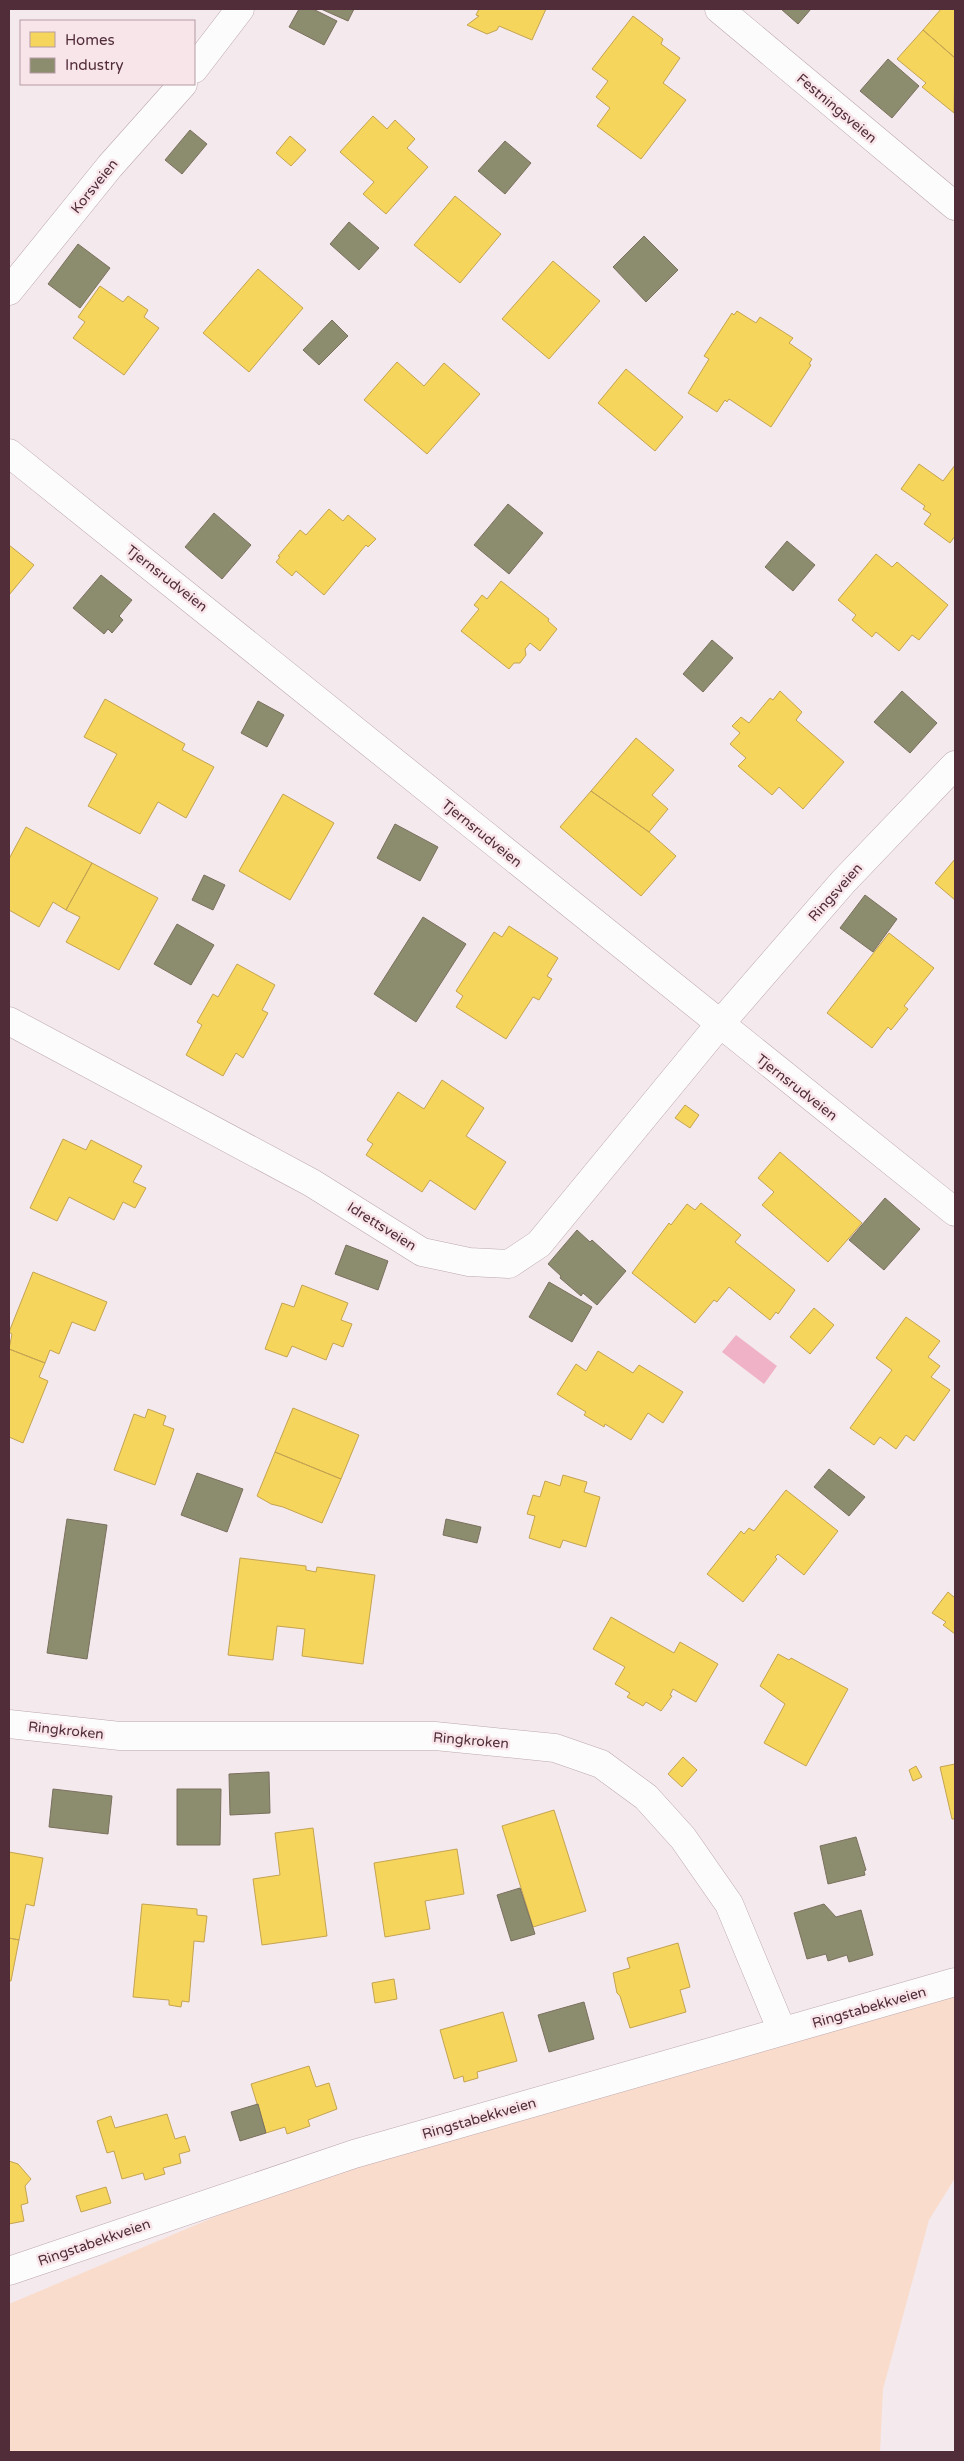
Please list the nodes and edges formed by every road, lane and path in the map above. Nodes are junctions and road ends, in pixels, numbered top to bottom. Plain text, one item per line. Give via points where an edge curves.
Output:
1 (240, 9) edge
2 (720, 9) edge
3 (195, 68) edge
4 (181, 85) edge
5 (955, 206) edge
6 (9, 291) edge
7 (9, 453) edge
8 (955, 765) edge
9 (9, 1021) edge
10 (719, 1025) junction
11 (955, 1212) edge
12 (9, 1724) edge
13 (955, 1982) edge
14 (782, 2031) junction
15 (9, 2271) edge

1 - 3 street
2 - 5 street, Festningsveien
4 - 6 street, Korsveien via 110,166
7 - 10 street, Tjernsrudveien via 252,645
8 - 10 street, Ringsveien via 843,882
9 - 10 street, Idrettsveien via 312,1183 422,1252 469,1262 509,1264 539,1244
10 - 11 street, Tjernsrudveien
12 - 14 street, Ringkroken via 120,1736 435,1736 555,1748 601,1764 646,1797 683,1838 729,1904
13 - 14 street, Ringstabekkveien
14 - 15 street, Ringstabekkveien via 354,2154

